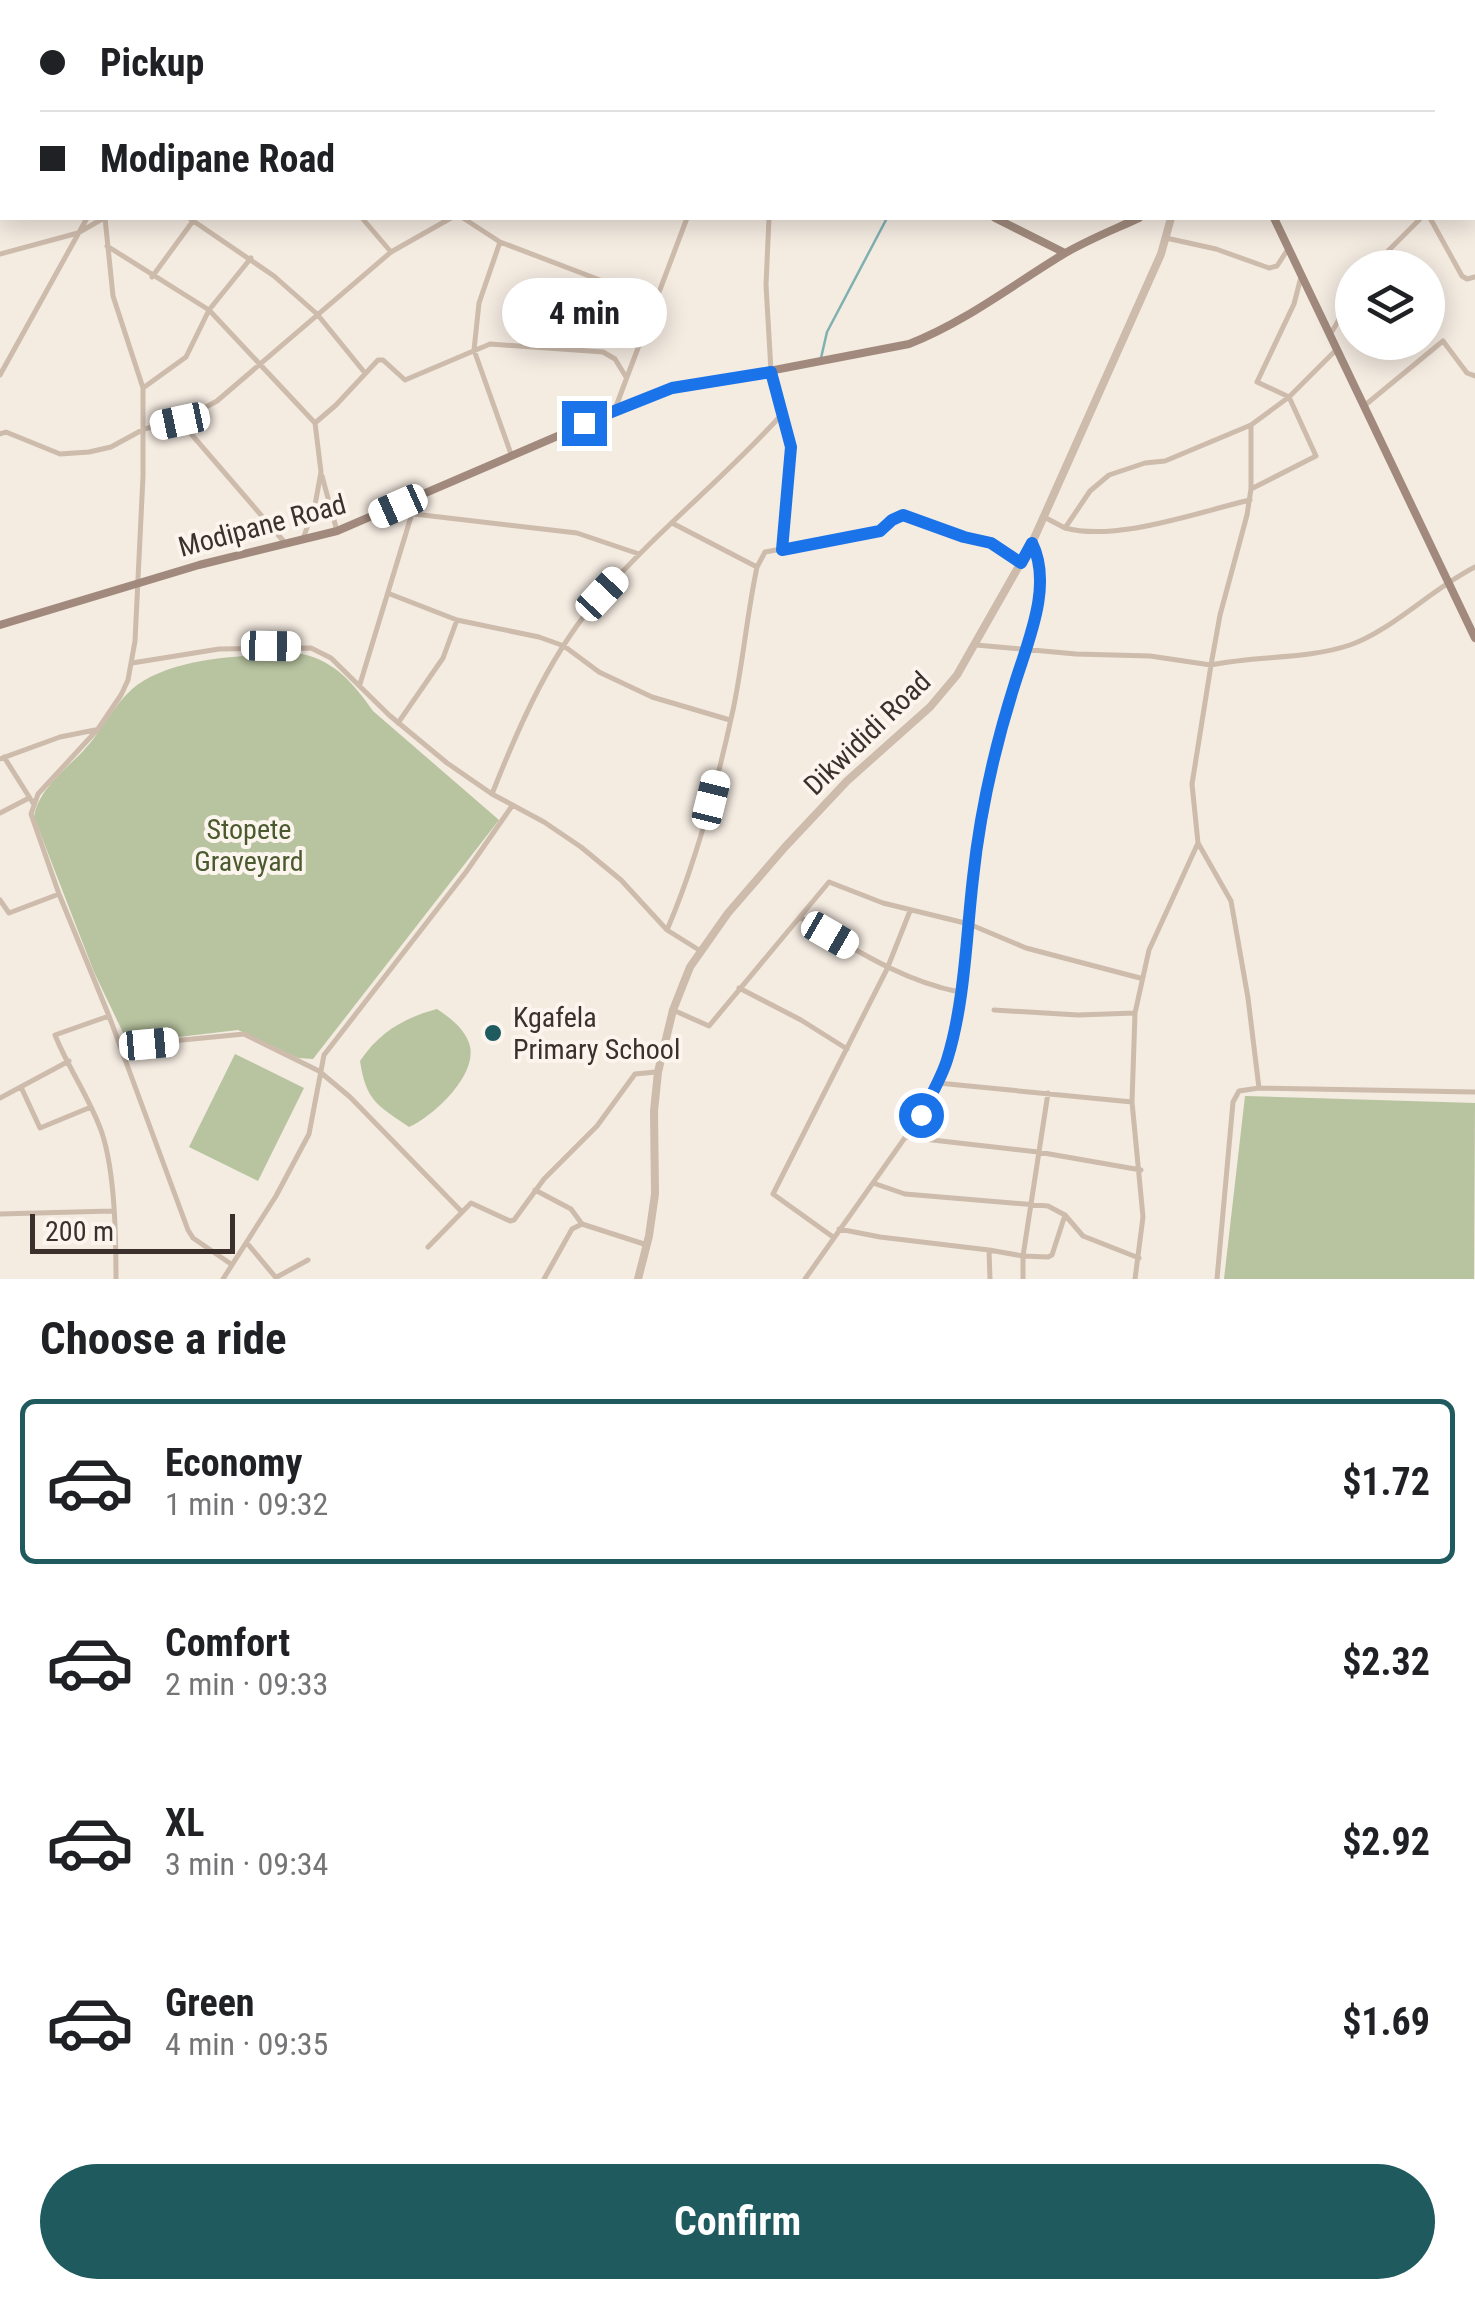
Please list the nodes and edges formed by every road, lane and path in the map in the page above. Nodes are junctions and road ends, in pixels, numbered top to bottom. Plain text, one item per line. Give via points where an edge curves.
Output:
1 (86, 220) edge
2 (101, 220) edge
3 (104, 220) edge
4 (190, 220) edge
5 (193, 220) edge
6 (364, 220) edge
7 (447, 220) edge
8 (466, 220) edge
9 (686, 220) edge
10 (769, 220) edge
11 (998, 220) edge
12 (1135, 220) edge
13 (1171, 220) edge
14 (1275, 220) edge
15 (1419, 220) edge
16 (1431, 220) edge
17 (78, 233) junction
18 (1166, 238) junction
19 (500, 242) junction
20 (107, 246) junction
21 (1288, 249) junction
22 (1389, 250) edge
23 (391, 252) junction
24 (1065, 253) junction
25 (0, 254) edge
26 (251, 258) junction
27 (152, 277) junction
28 (1301, 277) junction
29 (1475, 277) edge
30 (656, 300) junction
31 (209, 310) junction
32 (317, 314) junction
33 (1335, 326) edge
34 (1330, 335) junction
35 (1335, 344) edge
36 (474, 350) junction
37 (1335, 350) edge
38 (1343, 360) edge
39 (259, 364) junction
40 (771, 372) junction
41 (365, 373) junction
42 (0, 375) edge
43 (1475, 376) edge
44 (626, 377) junction
45 (143, 388) junction
46 (1289, 397) junction
47 (1364, 406) junction
48 (615, 409) junction
49 (783, 412) junction
50 (180, 421) junction
51 (315, 424) junction
52 (1251, 425) junction
53 (144, 429) junction
54 (2, 432) edge
55 (511, 454) junction
56 (321, 472) junction
57 (1251, 489) junction
58 (417, 498) junction
59 (1250, 500) junction
60 (414, 514) junction
61 (1044, 516) junction
62 (672, 523) junction
63 (1065, 528) junction
64 (338, 531) junction
65 (302, 542) junction
66 (1032, 543) junction
67 (287, 545) junction
68 (782, 550) junction
69 (639, 554) junction
70 (1021, 563) junction
71 (757, 567) junction
72 (1475, 567) edge
73 (1448, 580) junction
74 (140, 582) junction
75 (390, 594) junction
76 (457, 620) junction
77 (0, 624) edge
78 (1475, 638) edge
79 (976, 644) junction
80 (564, 646) junction
81 (1026, 651) junction
82 (132, 663) junction
83 (1211, 665) junction
84 (360, 684) junction
85 (730, 720) junction
86 (398, 723) junction
87 (98, 729) junction
88 (2, 758) edge
89 (492, 794) junction
90 (31, 801) junction
91 (512, 806) junction
92 (0, 812) edge
93 (1198, 843) junction
94 (58, 894) junction
95 (0, 900) edge
96 (910, 912) junction
97 (801, 918) junction
98 (969, 924) junction
99 (667, 930) junction
100 (699, 950) junction
101 (887, 968) junction
102 (1140, 978) junction
103 (739, 988) junction
104 (960, 992) junction
105 (673, 1010) junction
106 (994, 1010) dead end
107 (1135, 1013) junction
108 (109, 1016) junction
109 (120, 1046) junction
110 (848, 1049) junction
111 (68, 1061) junction
112 (320, 1071) junction
113 (658, 1072) junction
114 (938, 1083) junction
115 (21, 1086) junction
116 (1259, 1088) junction
117 (1475, 1092) edge
118 (1048, 1093) junction
119 (0, 1098) edge
120 (1132, 1102) junction
121 (91, 1107) junction
122 (905, 1137) junction
123 (1038, 1152) junction
124 (1141, 1170) junction
125 (873, 1183) junction
126 (535, 1190) junction
127 (1032, 1204) junction
128 (461, 1211) junction
129 (112, 1212) junction
130 (0, 1214) edge
131 (1065, 1215) junction
132 (582, 1224) junction
133 (839, 1228) junction
134 (833, 1237) junction
135 (246, 1242) junction
136 (647, 1245) junction
137 (428, 1246) dead end
138 (990, 1250) junction
139 (1023, 1256) junction
140 (1139, 1258) junction
141 (308, 1260) dead end
142 (231, 1264) junction
143 (276, 1278) edge
144 (116, 1279) edge
145 (223, 1279) edge
146 (544, 1279) edge
147 (638, 1279) edge
148 (805, 1279) edge
149 (990, 1279) edge
150 (1023, 1279) edge
151 (1135, 1279) edge
152 (1217, 1279) edge

1 - 17 street
2 - 17 street
3 - 20 street
4 - 27 street
5 - 26 street
6 - 23 street
7 - 23 street
8 - 19 street
9 - 30 street
10 - 40 street
11 - 24 main road
12 - 24 main road, Modipane Road
13 - 18 street, Dikwididi Road
14 - 21 main road
15 - 22 street
16 - 29 street via 1462,276
17 - 25 street
17 - 42 street
18 - 21 street via 1269,268
18 - 61 street, Dikwididi Road
19 - 30 street
19 - 36 street via 480,303
20 - 27 street
20 - 45 street via 116,310
21 - 28 main road
23 - 32 street
24 - 40 main road, Modipane Road via 936,334
26 - 31 street
26 - 32 street
27 - 31 street
28 - 34 main road
28 - 46 street via 1257,378
30 - 44 street
31 - 39 street
31 - 45 street via 186,356
32 - 39 street
32 - 41 street
33 - 34 street
34 - 35 main road
36 - 41 street via 405,380 383,360
36 - 44 street via 490,344 603,352
36 - 55 street
37 - 46 street
38 - 47 main road
39 - 50 street via 217,401
39 - 51 street
40 - 48 main road, Modipane Road via 672,388
40 - 49 street
41 - 51 street
43 - 47 street via 1442,341
44 - 48 street
45 - 53 street
46 - 52 street
46 - 57 street via 1316,456
47 - 73 main road
48 - 55 main road, Modipane Road
49 - 62 street
49 - 68 street via 791,458
50 - 53 street
50 - 67 street
51 - 56 street
52 - 57 street
52 - 63 street via 1166,461 1108,475
53 - 54 street via 111,447 60,454
53 - 74 street
55 - 58 main road, Modipane Road
56 - 64 street
56 - 65 street
57 - 59 street
58 - 60 street
58 - 64 main road, Modipane Road
59 - 63 street via 1144,526
59 - 83 street
60 - 69 street via 577,533
60 - 75 street
61 - 63 street
61 - 66 street, Dikwididi Road
62 - 69 street
62 - 71 street
64 - 65 main road, Modipane Road
65 - 67 main road, Modipane Road
66 - 70 street, Dikwididi Road
66 - 81 street via 1042,568
67 - 74 main road, Modipane Road
68 - 70 street via 880,531 903,515 991,543
68 - 71 street via 765,552
69 - 80 street
70 - 79 street, Dikwididi Road
71 - 85 street
72 - 73 street
73 - 78 main road
73 - 83 street via 1353,644
74 - 77 main road, Modipane Road
74 - 82 street
75 - 76 street
75 - 84 street
76 - 80 street
76 - 86 street via 443,658
79 - 81 street
79 - 100 street, Dikwididi Road via 944,693 847,781
80 - 85 street via 638,691
80 - 89 street
81 - 83 street
81 - 98 street via 993,764
82 - 84 street via 219,649 311,648
82 - 87 street
83 - 93 street via 1192,784
84 - 86 street
85 - 99 street
86 - 89 street
87 - 88 street
87 - 90 street
88 - 90 street
89 - 91 street
90 - 92 street
90 - 94 street
91 - 99 street via 581,846
91 - 112 street via 328,1049
93 - 102 street
93 - 116 street via 1231,901
94 - 95 street via 8,913
94 - 108 street
96 - 97 street via 829,882
96 - 98 street
96 - 101 street
97 - 101 street
97 - 103 street
98 - 102 street via 1026,948
98 - 104 street
99 - 100 street
100 - 105 street, Dikwididi Road
101 - 104 street
101 - 110 street
102 - 107 street
103 - 105 street via 709,1026
103 - 110 street
104 - 114 street
105 - 113 street, Dikwididi Road
106 - 107 street
107 - 120 street
108 - 109 street
108 - 111 street via 54,1036
109 - 112 street via 242,1033
109 - 142 street via 188,1230
110 - 134 street via 772,1194
111 - 115 street
111 - 121 street
112 - 128 street
112 - 135 street via 309,1134
113 - 126 street via 636,1072 598,1126
113 - 136 street, Dikwididi Road
114 - 118 street
114 - 122 street
115 - 119 street
115 - 121 street via 40,1128
116 - 117 street
116 - 152 street via 1239,1091 1234,1102
118 - 120 street
118 - 123 street
120 - 124 street
121 - 129 street via 105,1148
122 - 123 street
122 - 125 street
123 - 124 street
123 - 127 street
124 - 140 street
125 - 127 street via 905,1194
125 - 133 street
126 - 128 street via 512,1222 471,1203
126 - 132 street via 571,1208
127 - 131 street
127 - 139 street
128 - 137 street
129 - 130 street
129 - 144 street
131 - 139 street via 1052,1255
131 - 140 street via 1083,1236
132 - 136 street
132 - 146 street via 572,1229
133 - 134 street
133 - 138 street
134 - 148 street
135 - 142 street
135 - 143 street
136 - 147 street, Dikwididi Road
138 - 139 street
138 - 149 street
139 - 150 street
140 - 151 street
141 - 143 street
142 - 145 street

